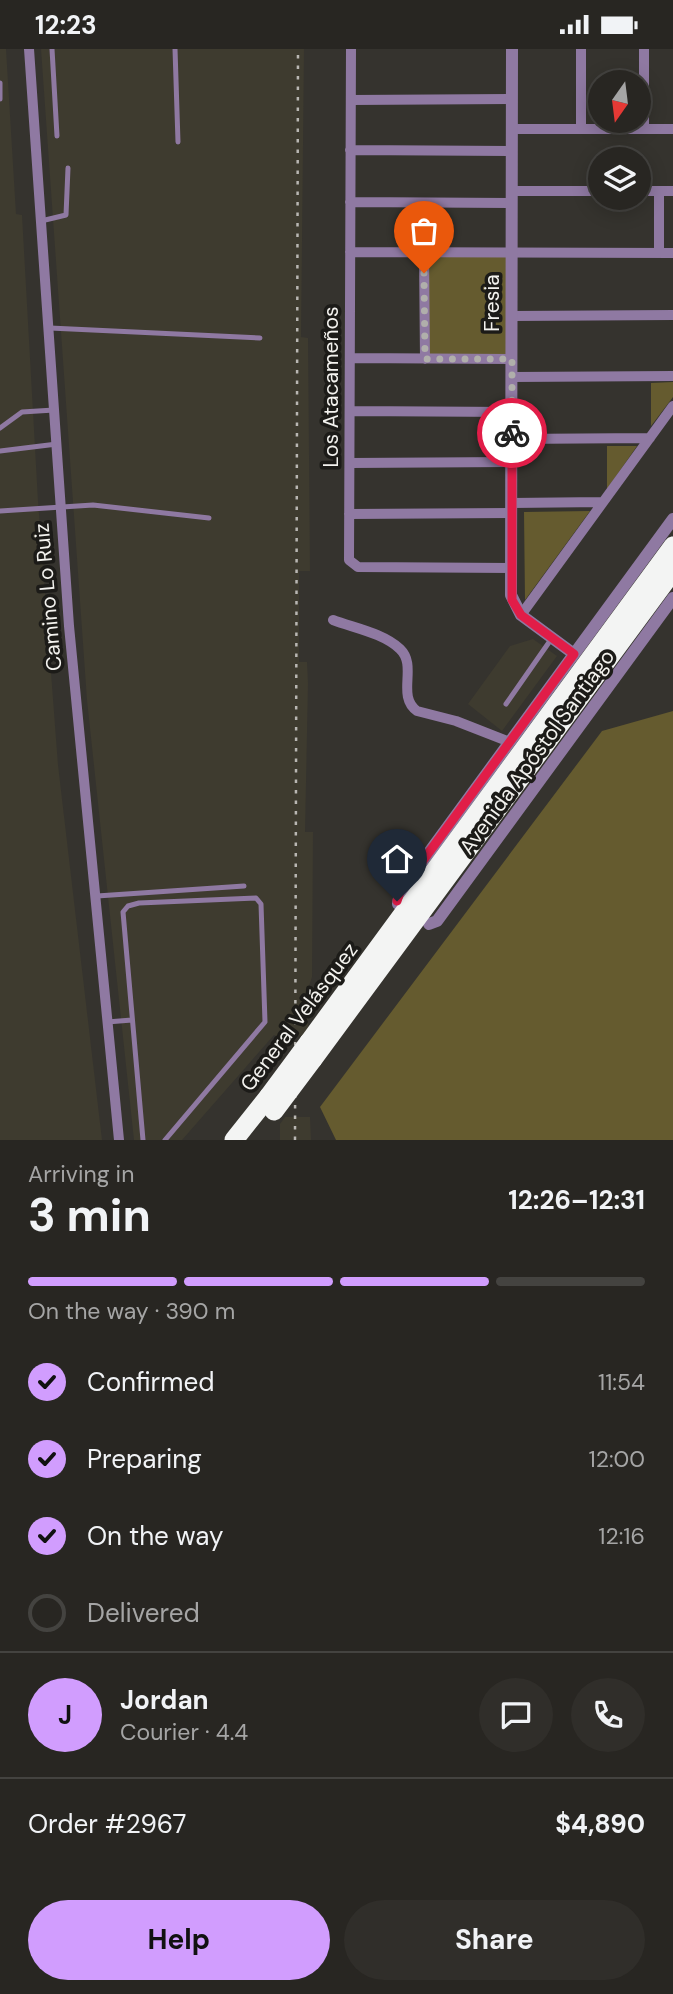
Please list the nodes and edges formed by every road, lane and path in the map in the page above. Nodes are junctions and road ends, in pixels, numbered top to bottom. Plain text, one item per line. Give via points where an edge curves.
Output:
1 (29, 49) edge
2 (52, 49) edge
3 (175, 49) edge
4 (351, 49) edge
5 (512, 49) edge
6 (581, 49) edge
7 (644, 49) edge
8 (644, 70) edge
9 (0, 83) edge
10 (0, 99) edge
11 (512, 99) junction
12 (351, 100) junction
13 (512, 129) junction
14 (581, 129) junction
15 (588, 129) edge
16 (651, 129) edge
17 (673, 129) edge
18 (57, 136) dead end
19 (178, 142) dead end
20 (351, 150) junction
21 (512, 151) junction
22 (68, 168) dead end
23 (651, 191) edge
24 (659, 191) junction
25 (673, 191) edge
26 (588, 192) edge
27 (512, 197) junction
28 (350, 202) junction
29 (40, 221) junction
30 (350, 252) junction
31 (424, 253) junction
32 (659, 253) junction
33 (673, 253) edge
34 (512, 254) junction
35 (673, 315) edge
36 (512, 316) junction
37 (48, 328) junction
38 (260, 338) dead end
39 (350, 358) junction
40 (425, 359) junction
41 (512, 359) junction
42 (673, 376) edge
43 (512, 377) junction
44 (673, 406) edge
45 (54, 410) junction
46 (350, 411) junction
47 (512, 412) junction
48 (0, 428) edge
49 (650, 438) junction
50 (512, 439) junction
51 (57, 444) junction
52 (0, 451) edge
53 (512, 462) junction
54 (350, 463) junction
55 (603, 502) junction
56 (61, 507) junction
57 (512, 508) junction
58 (0, 511) edge
59 (349, 514) junction
60 (209, 519) dead end
61 (673, 519) edge
62 (673, 546) edge
63 (511, 568) junction
64 (673, 571) edge
65 (673, 598) edge
66 (521, 615) junction
67 (333, 620) dead end
68 (552, 638) junction
69 (574, 654) junction
70 (506, 704) dead end
71 (510, 743) junction
72 (244, 886) dead end
73 (94, 897) junction
74 (398, 904) dead end
75 (429, 924) dead end
76 (132, 1020) junction
77 (107, 1022) junction
78 (311, 1050) junction
79 (272, 1104) junction
80 (119, 1140) edge
81 (143, 1140) edge
82 (165, 1140) edge
83 (234, 1140) edge
84 (250, 1140) edge

1 - 29 street, Camino Lo Ruiz
2 - 18 lane
3 - 19 lane
4 - 12 street, Los Atacameños
5 - 11 street, Fresia
6 - 14 street
7 - 8 street
9 - 10 lane
11 - 12 street
11 - 13 street, Fresia
12 - 20 street, Los Atacameños
13 - 14 street
13 - 21 street, Fresia
14 - 15 street
16 - 17 street
20 - 21 street
20 - 28 street, Los Atacameños
21 - 27 street, Fresia
22 - 29 lane via 66,215
23 - 24 street
24 - 25 street
24 - 32 street
26 - 27 street
27 - 28 street
27 - 34 street, Fresia
28 - 30 street, Los Atacameños
29 - 37 street, Camino Lo Ruiz
30 - 31 street
30 - 39 street, Los Atacameños
31 - 34 street
31 - 40 street
32 - 33 street
32 - 34 street
34 - 36 street, Fresia
35 - 36 street
36 - 41 street, Fresia
37 - 38 lane
37 - 45 street, Camino Lo Ruiz
39 - 40 street
39 - 46 street, Los Atacameños
40 - 41 street
41 - 43 street, Fresia
42 - 43 street
43 - 47 street, Fresia
44 - 49 street
45 - 48 lane via 22,412
45 - 51 street, Camino Lo Ruiz
46 - 47 street
46 - 54 street, Los Atacameños
47 - 50 street, Fresia
49 - 50 street
49 - 55 street
50 - 53 street, Fresia
51 - 52 lane
51 - 56 street, Camino Lo Ruiz
53 - 54 street
53 - 57 street, Fresia
54 - 59 street, Los Atacameños
55 - 57 street
55 - 66 street
56 - 58 lane
56 - 60 lane via 93,505
56 - 73 street, Camino Lo Ruiz
57 - 59 street
57 - 63 street, Fresia
59 - 63 street, Los Atacameños via 349,560 354,567
61 - 69 street, Avenida Apóstol Santiago
62 - 78 highway, General Velásquez
63 - 66 street, Fresia via 511,595
64 - 78 highway, General Velásquez
65 - 75 street, Avenida Apóstol Santiago via 437,921
66 - 68 street
67 - 71 street via 401,650 407,661 407,698 417,711
68 - 69 street
68 - 70 lane
69 - 71 street, Avenida Apóstol Santiago
71 - 74 street, Avenida Apóstol Santiago via 400,892
72 - 73 lane
73 - 77 street, Camino Lo Ruiz
76 - 77 lane
76 - 81 lane
76 - 82 lane via 122,922 125,908 139,902 259,899 265,1022
77 - 80 street, Camino Lo Ruiz
78 - 79 highway, General Velásquez, bridge
79 - 83 highway, General Velásquez
79 - 84 highway, General Velásquez

